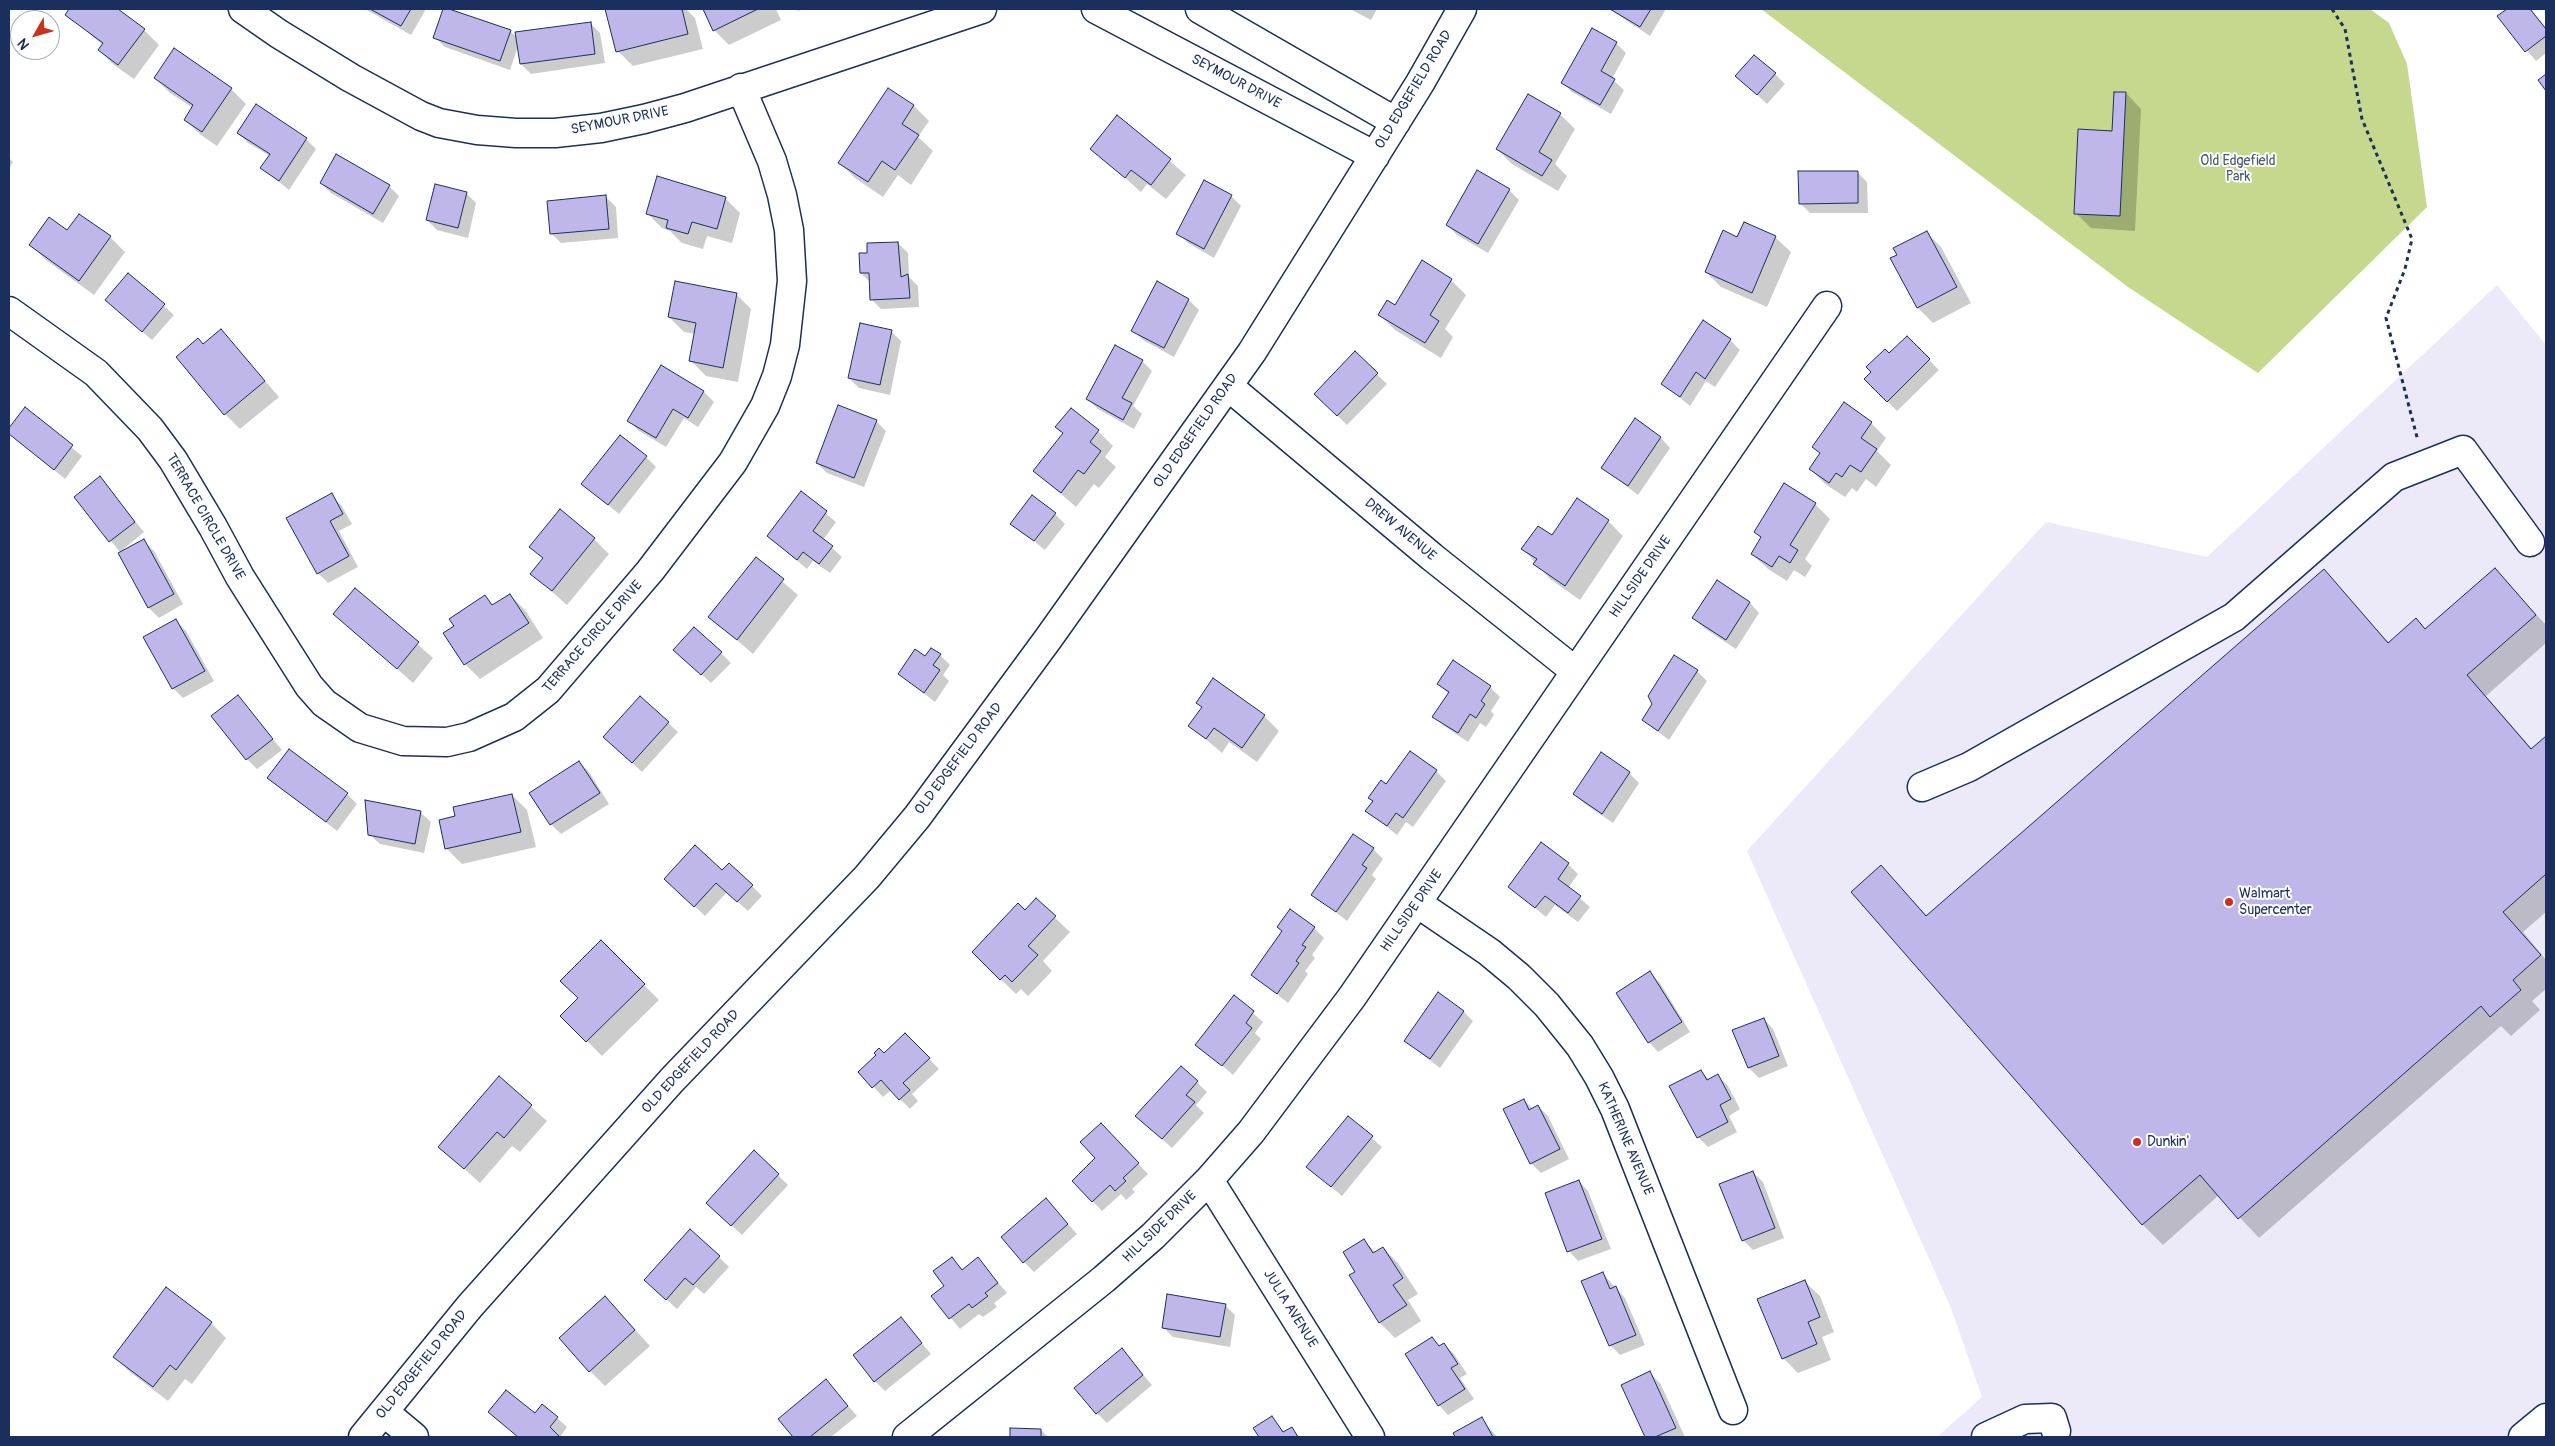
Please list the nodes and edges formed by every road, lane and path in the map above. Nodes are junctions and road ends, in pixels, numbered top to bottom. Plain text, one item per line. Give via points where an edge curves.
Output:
1 (243, 9) edge
2 (982, 9) edge
3 (1096, 9) edge
4 (1200, 9) edge
5 (1462, 9) edge
6 (2332, 9) edge
7 (741, 88) junction
8 (1396, 122) junction
9 (1375, 156) junction
10 (1827, 306) dead end
11 (9, 310) edge
12 (1228, 386) junction
13 (2424, 466) junction
14 (2530, 542) dead end
15 (1575, 671) junction
16 (1922, 787) dead end
17 (1417, 903) junction
18 (1209, 1180) junction
19 (1733, 1410) dead end
20 (384, 1412) junction
21 (2546, 1418) edge
22 (2056, 1431) dead end
23 (363, 1437) edge
24 (414, 1437) edge
25 (907, 1437) edge
26 (1370, 1437) edge
27 (1986, 1437) edge
28 (2523, 1437) edge

1 - 7 street, SEYMOUR DRIVE via 343,73 421,116 477,130 555,133 601,128 685,108
2 - 7 street, SEYMOUR DRIVE
3 - 9 street, SEYMOUR DRIVE
4 - 8 street
5 - 8 street, OLD EDGEFIELD ROAD
6 - 13 path via 2345,29 2362,119 2412,239 2405,269 2386,318
7 - 11 street, TERRACE CIRCLE DRIVE via 772,161 789,230 790,313 777,376 765,406 733,462 668,547 548,690 514,718 469,737 447,742 403,741 360,728 324,703 282,644 173,460 150,429 96,373
8 - 9 street, OLD EDGEFIELD ROAD
9 - 12 street, OLD EDGEFIELD ROAD
10 - 15 street, HILLSIDE DRIVE
12 - 15 street, DREW AVENUE via 1432,557
12 - 20 street, OLD EDGEFIELD ROAD via 917,817 867,877 672,1080 470,1306
13 - 14 street via 2463,450
13 - 16 street via 2394,477 2234,617 1969,767
15 - 17 street, HILLSIDE DRIVE
17 - 18 street, HILLSIDE DRIVE via 1352,997 1251,1132
17 - 19 street, KATHERINE AVENUE via 1489,952 1519,977 1580,1046 1615,1109
18 - 25 street, HILLSIDE DRIVE via 1104,1279
18 - 26 street, JULIA AVENUE
20 - 23 street, OLD EDGEFIELD ROAD
20 - 24 street
21 - 28 street
22 - 27 street via 2052,1418 2025,1419

